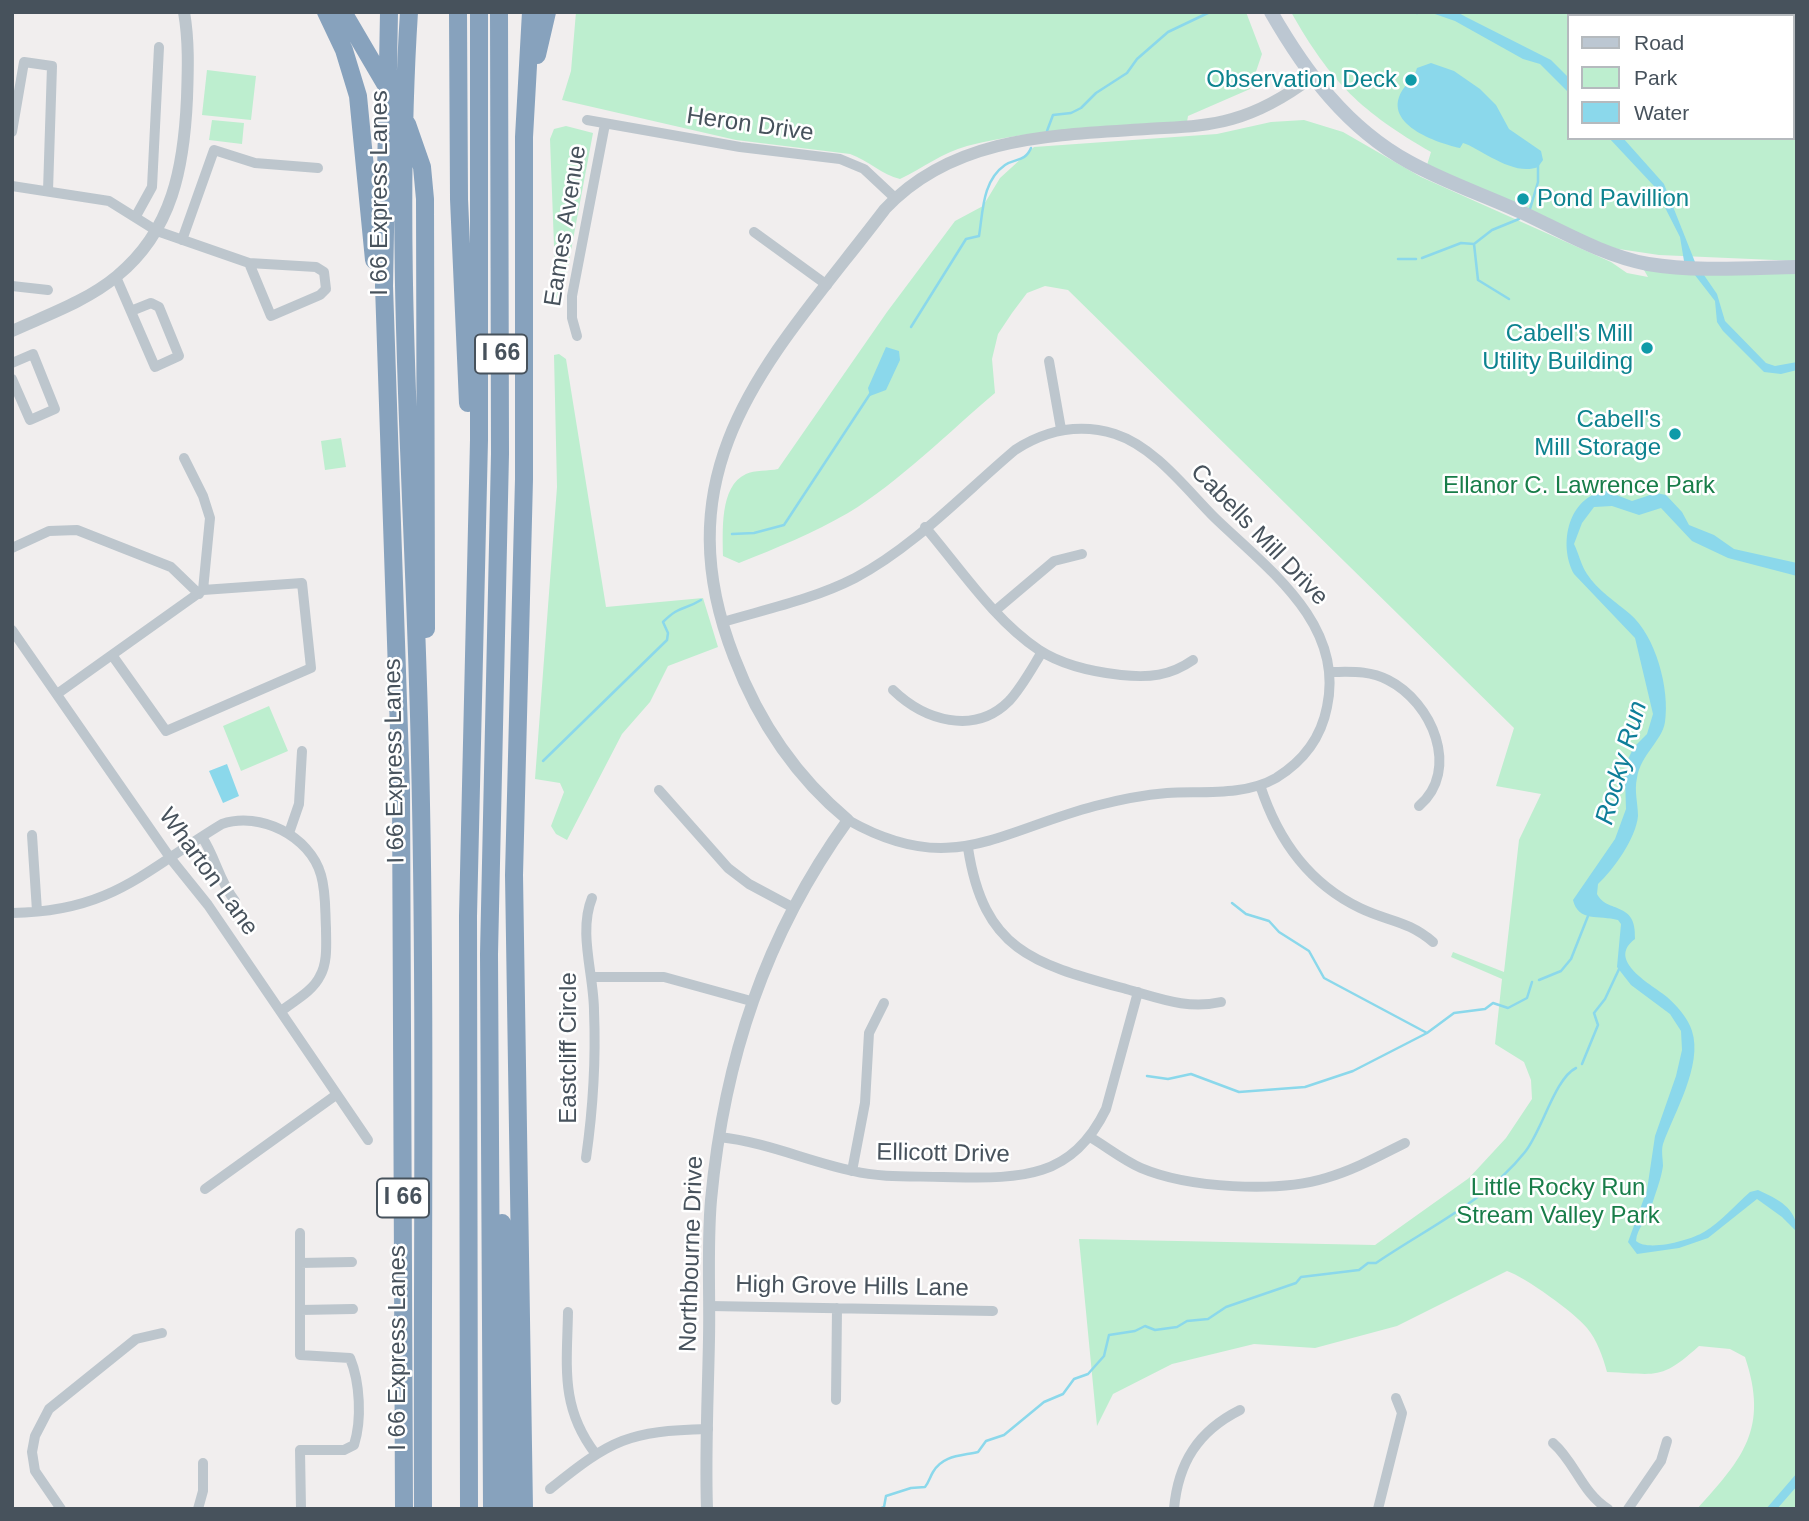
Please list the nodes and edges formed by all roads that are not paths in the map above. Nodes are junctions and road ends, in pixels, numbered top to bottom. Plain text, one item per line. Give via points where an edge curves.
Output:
1 (184, 12) edge
2 (389, 12) edge
3 (409, 12) edge
4 (458, 12) edge
5 (478, 12) edge
6 (531, 12) edge
7 (547, 12) edge
8 (1271, 12) edge
9 (331, 14) edge
10 (500, 18) edge
11 (359, 24) edge
12 (159, 47) dead end
13 (1312, 78) junction
14 (587, 120) dead end
15 (605, 124) junction
16 (12, 132) edge
17 (524, 155) junction
18 (318, 168) dead end
19 (12, 186) edge
20 (48, 191) junction
21 (895, 198) junction
22 (136, 216) junction
23 (157, 231) junction
24 (754, 232) dead end
25 (182, 240) junction
26 (249, 263) junction
27 (1797, 267) edge
28 (116, 277) junction
29 (827, 285) junction
30 (12, 286) edge
31 (48, 290) dead end
32 (131, 311) junction
33 (12, 331) edge
34 (577, 335) dead end
35 (1049, 361) dead end
36 (12, 363) edge
37 (12, 379) edge
38 (386, 386) junction
39 (1061, 429) junction
40 (184, 458) dead end
41 (925, 527) junction
42 (12, 548) edge
43 (1082, 554) dead end
44 (476, 575) junction
45 (201, 592) junction
46 (996, 610) junction
47 (723, 622) junction
48 (12, 630) edge
49 (1042, 652) junction
50 (112, 655) junction
51 (1193, 660) dead end
52 (495, 667) junction
53 (1330, 672) junction
54 (893, 690) dead end
55 (57, 694) junction
56 (302, 751) dead end
57 (420, 758) junction
58 (1260, 785) junction
59 (659, 790) dead end
60 (1419, 806) dead end
61 (848, 820) junction
62 (289, 832) junction
63 (32, 835) dead end
64 (202, 837) junction
65 (968, 848) junction
66 (171, 859) junction
67 (592, 898) dead end
68 (235, 901) dead end
69 (792, 907) junction
70 (37, 911) junction
71 (12, 913) edge
72 (1433, 942) dead end
73 (489, 954) junction
74 (593, 976) junction
75 (1138, 992) junction
76 (751, 1001) junction
77 (1221, 1002) dead end
78 (884, 1003) dead end
79 (281, 1011) junction
80 (336, 1095) junction
81 (719, 1137) junction
82 (1090, 1137) junction
83 (368, 1140) dead end
84 (1405, 1143) dead end
85 (586, 1158) dead end
86 (852, 1171) junction
87 (205, 1189) dead end
88 (300, 1233) dead end
89 (352, 1262) dead end
90 (300, 1263) junction
91 (710, 1306) junction
92 (837, 1308) junction
93 (353, 1309) dead end
94 (300, 1310) junction
95 (993, 1311) dead end
96 (568, 1312) dead end
97 (162, 1333) dead end
98 (1396, 1398) dead end
99 (836, 1400) dead end
100 (1240, 1410) dead end
101 (708, 1429) junction
102 (1667, 1441) dead end
103 (1553, 1443) dead end
104 (595, 1453) junction
105 (203, 1463) dead end
106 (550, 1489) dead end
107 (61, 1509) edge
108 (198, 1509) edge
109 (301, 1509) edge
110 (404, 1509) edge
111 (423, 1509) edge
112 (469, 1509) edge
113 (492, 1509) edge
114 (509, 1509) edge
115 (524, 1509) edge
116 (707, 1509) edge
117 (1174, 1509) edge
118 (1378, 1509) edge
119 (1608, 1509) edge
120 (1628, 1509) edge

1 - 23 street via 188,53 182,161 176,189
2 - 38 highway, I 66
3 - 57 highway, I 66 Express Lanes via 404,290
4 - 44 highway via 459,200
5 - 44 highway via 480,440
5 - 52 highway via 487,111 487,569
6 - 17 highway
7 - 17 highway via 535,63
8 - 13 main road
9 - 11 highway
9 - 38 highway via 362,119
10 - 52 highway, I 66
11 - 57 highway via 418,153 425,216 428,580
12 - 22 street via 152,187
13 - 21 street, Cabells Mill Drive via 1270,104 1218,123 1026,141 971,153 934,168
13 - 27 main road via 1370,137 1411,163 1616,255 1679,267
14 - 15 street, Heron Drive
15 - 21 street, Heron Drive via 841,159 864,169
15 - 34 street, Eames Avenue via 572,296
16 - 20 street via 24,62 52,66
17 - 115 highway via 524,479 514,897
18 - 25 street via 255,163 214,150
19 - 20 street
20 - 22 street via 108,201
21 - 29 street, Cabells Mill Drive
22 - 23 street
23 - 25 street
23 - 28 street
24 - 29 street
25 - 26 street
26 - 26 street via 316,268 324,272 326,289 271,316
28 - 32 street
28 - 33 street
29 - 47 street, Cabells Mill Drive via 747,396 719,460 708,543
30 - 31 street
32 - 32 street via 155,367 179,356 159,307 151,303
35 - 39 street
36 - 37 street via 33,354 55,409 30,420
38 - 110 highway, I 66 via 401,790
39 - 41 street, Cabells Mill Drive via 1015,450
39 - 53 street, Cabells Mill Drive via 1104,431 1144,449 1303,605 1318,630
40 - 45 street via 210,518
41 - 46 street
41 - 47 street, Cabells Mill Drive via 875,566 840,585
42 - 45 street via 49,531 78,530 172,567
43 - 46 street via 1054,561
44 - 112 highway via 468,916
45 - 50 street
45 - 50 street via 302,583 311,668 166,731
46 - 49 street
47 - 61 street, Cabells Mill Drive via 740,673 769,729 807,781
48 - 55 street, Wharton Lane
49 - 51 street via 1089,669 1129,676 1169,674
49 - 54 street via 1010,700 980,718 956,721 918,711
50 - 55 street
52 - 73 highway, I 66
53 - 58 street, Cabells Mill Drive via 1325,717 1313,744 1286,771
53 - 60 street via 1378,676 1402,688 1421,708 1437,742 1440,761 1432,794
55 - 66 street, Wharton Lane
56 - 62 street via 299,804
57 - 111 highway, I 66 Express Lanes
58 - 65 street, Cabells Mill Drive via 1107,803
58 - 72 street via 1282,836 1316,878 1360,908 1415,926
59 - 69 street via 728,868
61 - 65 street, Cabells Mill Drive via 899,842
61 - 69 street, Northbourne Drive
62 - 64 street via 239,819
62 - 79 street via 315,860 321,874 326,953 322,974 313,986
63 - 70 street
64 - 66 street
64 - 68 street
65 - 75 street via 982,904 1013,944 1057,970
66 - 70 street via 97,901
66 - 79 street, Wharton Lane
67 - 74 street, Eastcliff Circle via 585,923
69 - 76 street, Northbourne Drive
70 - 71 street
73 - 113 highway, I 66
73 - 114 highway via 499,1125
74 - 76 street via 664,976
74 - 85 street, Eastcliff Circle via 595,1055
75 - 77 street via 1193,1007
75 - 82 street, Ellicott Drive via 1106,1109
76 - 81 street, Northbourne Drive
78 - 86 street via 869,1033 865,1103
79 - 80 street, Wharton Lane
80 - 83 street, Wharton Lane
80 - 87 street
81 - 86 street, Ellicott Drive via 766,1145
81 - 91 street, Northbourne Drive via 711,1203
82 - 84 street via 1161,1176 1214,1185 1281,1185 1323,1179
82 - 86 street, Ellicott Drive via 1055,1166 1023,1177
88 - 90 street
89 - 90 street
90 - 94 street
91 - 92 street, High Grove Hills Lane
91 - 101 street, Northbourne Drive
92 - 95 street, High Grove Hills Lane
92 - 99 street
93 - 94 street
94 - 109 street via 300,1355 350,1359 356,1373 358,1432 354,1445 344,1450 300,1450
96 - 104 street via 569,1402
97 - 107 street via 136,1339 49,1409 34,1436 32,1452 38,1478
98 - 118 street via 1402,1413
100 - 117 street via 1223,1418 1196,1442 1179,1476
101 - 104 street via 648,1433
101 - 116 street, Northbourne Drive
102 - 120 street via 1661,1461
103 - 119 street via 1587,1490
104 - 106 street
105 - 108 street

